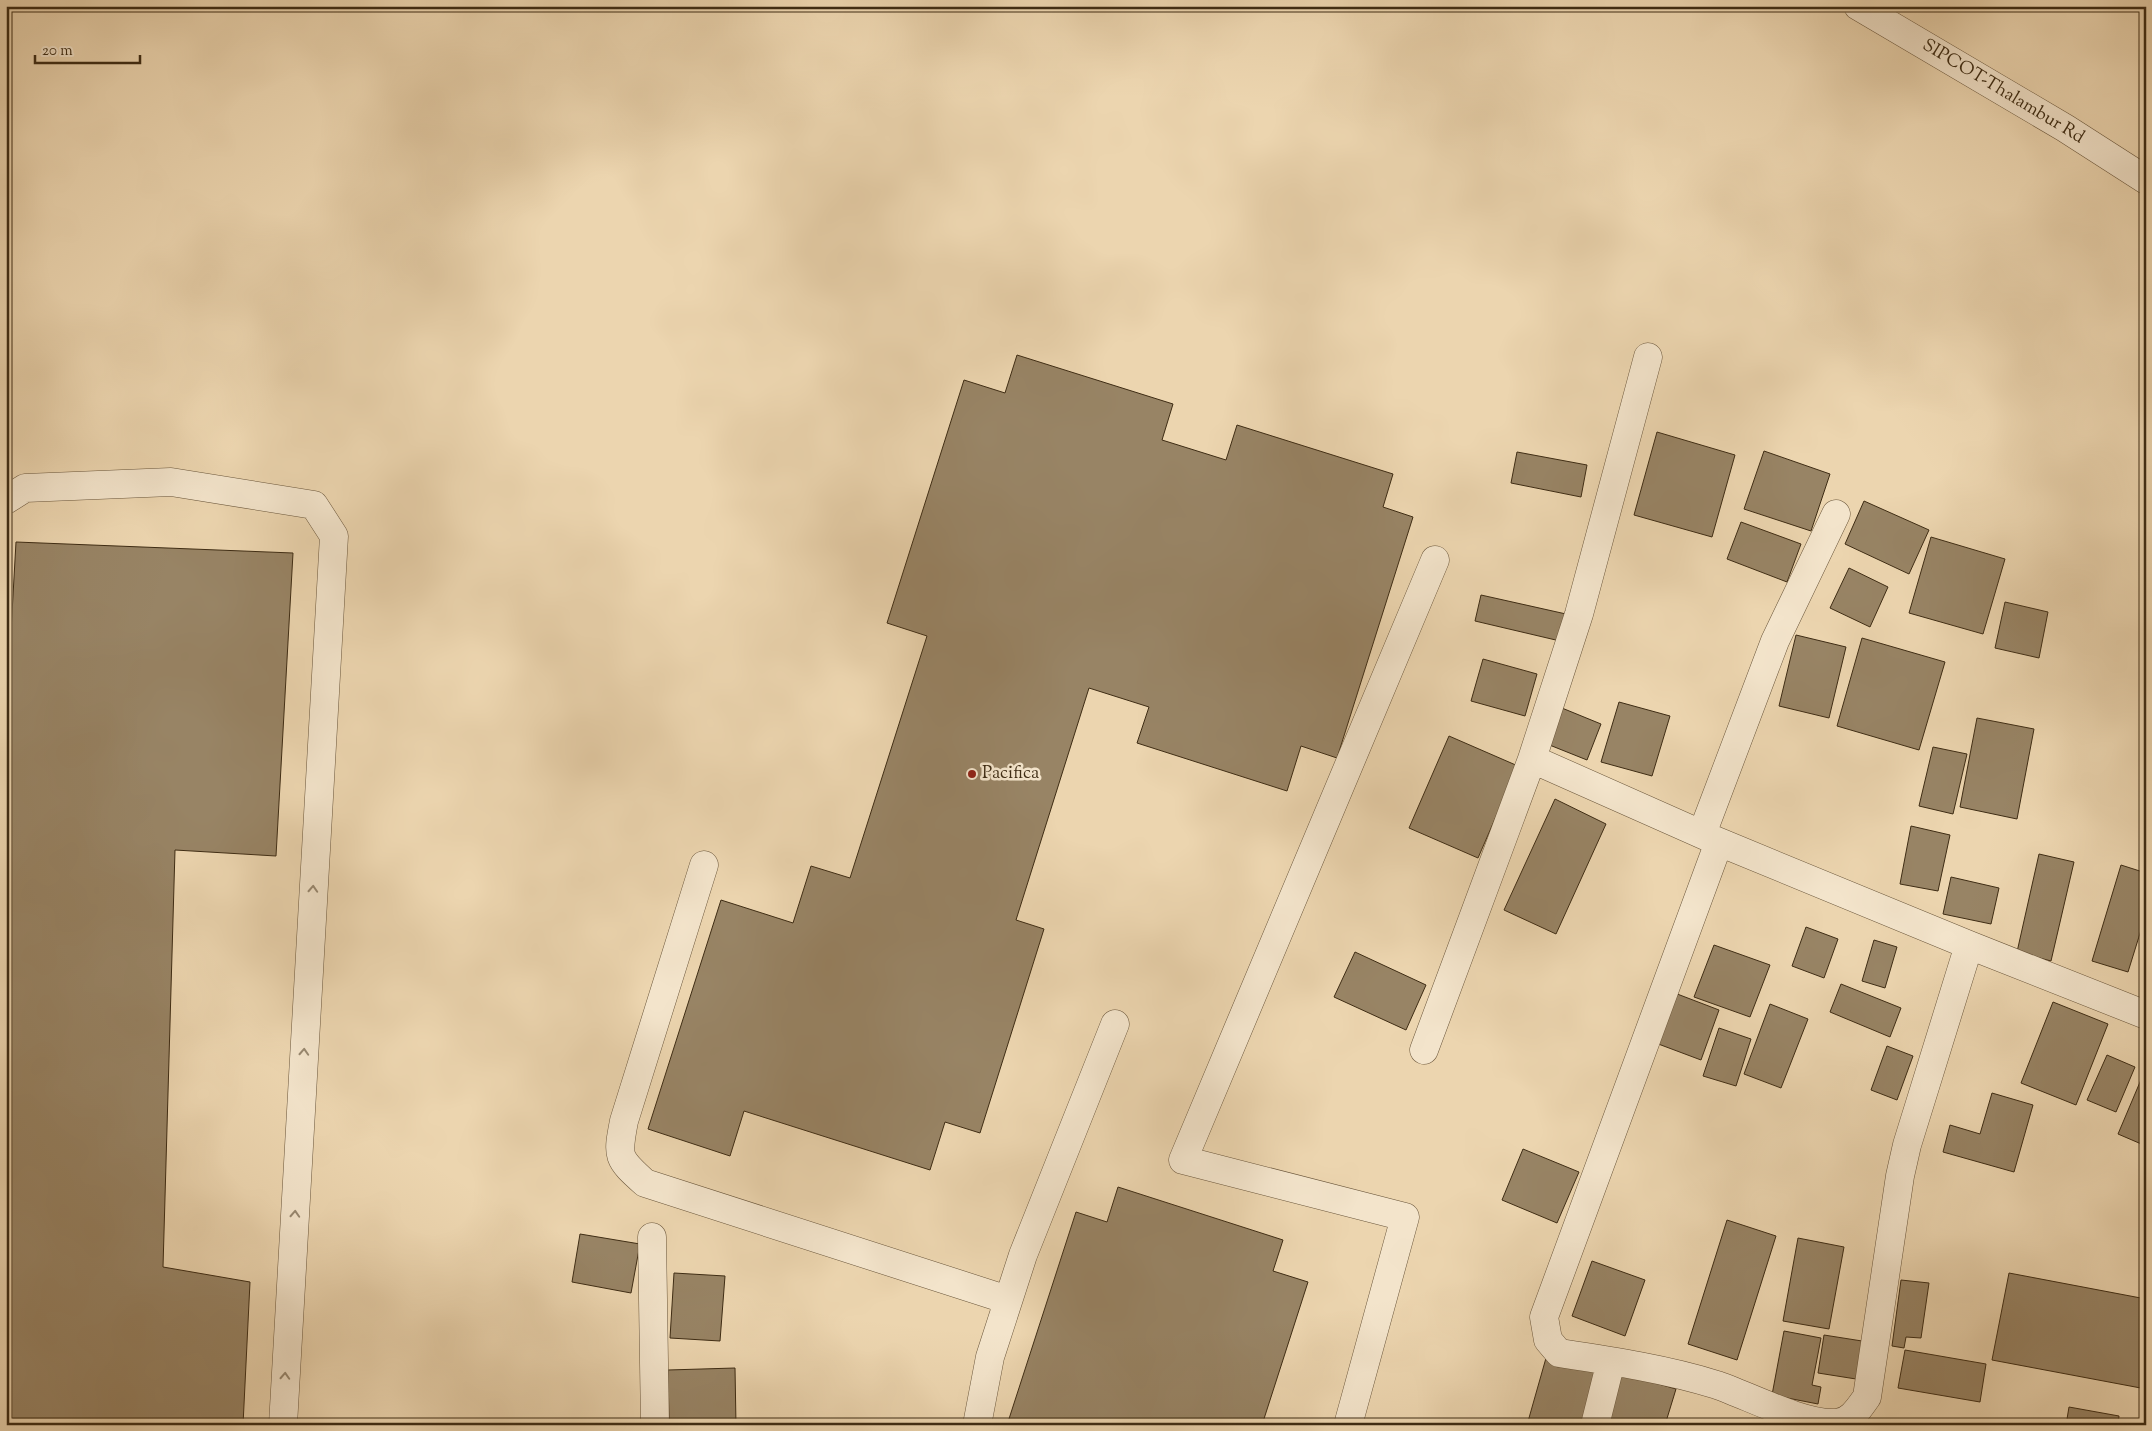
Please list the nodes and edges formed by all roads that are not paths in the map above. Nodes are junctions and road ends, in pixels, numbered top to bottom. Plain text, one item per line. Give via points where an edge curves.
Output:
1 (1858, 6) edge
2 (2146, 180) edge
3 (1648, 357) dead end
4 (6, 500) edge
5 (1836, 514) dead end
6 (1435, 560) dead end
7 (1532, 759) junction
8 (1710, 838) junction
9 (704, 865) dead end
10 (1969, 946) junction
11 (2146, 1015) edge
12 (1114, 1024) dead end
13 (1424, 1050) dead end
14 (652, 1237) dead end
15 (1008, 1300) junction
16 (1611, 1361) junction
17 (283, 1425) edge
18 (655, 1425) edge
19 (977, 1425) edge
20 (1348, 1425) edge
21 (1595, 1425) edge

1 - 2 street, SIPCOT-Thalambur Rd via 2065,128
3 - 7 street via 1591,577
17 -> 4 street via 334,536 314,505 171,482 25,488
5 - 8 street via 1775,641
6 - 20 street via 1184,1160 1405,1217
7 - 8 street
7 - 13 street
8 - 10 street
8 - 16 street via 1544,1318 1548,1340 1559,1353
9 - 15 street via 624,1121 618,1150 624,1165 644,1183
10 - 11 street
10 - 16 street via 1906,1145 1867,1397 1854,1416 1838,1423 1815,1421 1716,1385
12 - 15 street
14 - 18 street
15 - 19 street via 990,1357
16 - 21 street

